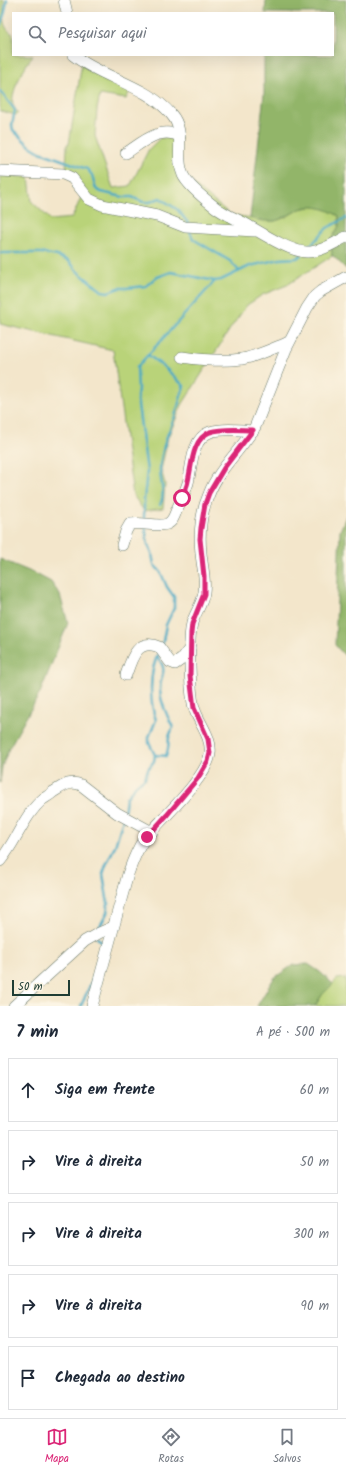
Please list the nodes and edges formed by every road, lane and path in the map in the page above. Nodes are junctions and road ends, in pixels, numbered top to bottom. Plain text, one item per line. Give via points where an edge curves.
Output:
1 (64, 0) edge
2 (67, 12) edge
3 (75, 56) edge
4 (180, 136) junction
5 (126, 153) dead end
6 (0, 171) edge
7 (259, 232) junction
8 (346, 237) edge
9 (346, 277) edge
10 (289, 342) junction
11 (182, 357) dead end
12 (253, 430) junction
13 (122, 545) dead end
14 (190, 648) junction
15 (126, 675) dead end
16 (152, 832) junction
17 (0, 861) edge
18 (113, 927) junction
19 (14, 1006) edge
20 (92, 1006) edge

1 - 2 street
3 - 4 street via 157,101 174,118
4 - 5 street via 168,132 155,135
4 - 7 street via 181,167 186,180 215,207
6 - 7 street via 62,174 72,178 95,202 157,216 186,227
7 - 8 street via 305,252 323,248
9 - 10 street via 315,296
10 - 11 street via 242,359
10 - 12 street
12 - 13 street via 218,431 202,437 196,447 182,498 170,522 130,524
12 - 14 street via 224,468 205,504 200,539 204,594 192,624
14 - 15 street via 175,664 170,662 160,647 141,647 136,650
14 - 16 street via 193,702 208,739 210,753 198,778
16 - 17 street via 117,813 81,785 67,784 34,808
16 - 18 street via 142,843 128,874
18 - 19 street via 86,941
18 - 20 street

